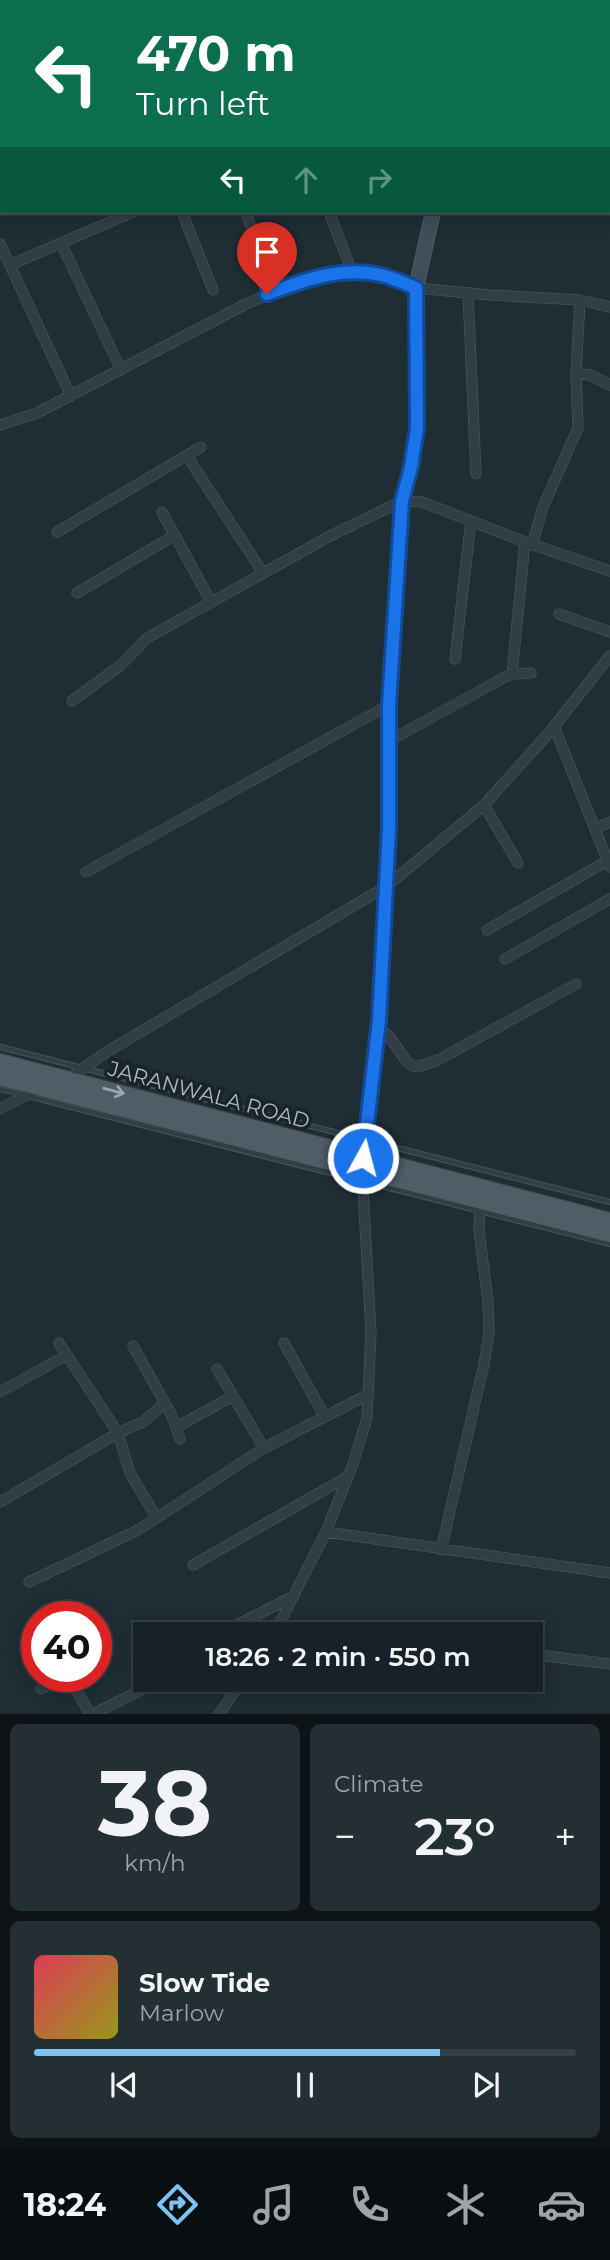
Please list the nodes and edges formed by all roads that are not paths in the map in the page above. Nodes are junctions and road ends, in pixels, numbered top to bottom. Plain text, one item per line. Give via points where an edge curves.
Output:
1 (183, 214) edge
2 (247, 214) edge
3 (330, 214) edge
4 (433, 214) edge
5 (118, 215) edge
6 (61, 243) junction
7 (0, 244) edge
8 (10, 265) junction
9 (352, 272) junction
10 (416, 288) junction
11 (213, 290) dead end
12 (468, 293) junction
13 (267, 294) junction
14 (580, 300) junction
15 (610, 307) edge
16 (121, 370) junction
17 (576, 373) junction
18 (610, 385) edge
19 (71, 396) junction
20 (0, 425) edge
21 (201, 447) dead end
22 (187, 456) junction
23 (476, 474) dead end
24 (402, 501) junction
25 (162, 512) dead end
26 (471, 521) junction
27 (57, 532) dead end
28 (175, 535) junction
29 (528, 544) junction
30 (610, 571) edge
31 (263, 573) junction
32 (77, 593) dead end
33 (211, 602) junction
34 (559, 614) dead end
35 (610, 632) edge
36 (610, 656) edge
37 (455, 659) dead end
38 (531, 673) dead end
39 (512, 674) junction
40 (72, 701) dead end
41 (389, 705) junction
42 (554, 726) junction
43 (389, 741) junction
44 (484, 805) junction
45 (610, 822) edge
46 (595, 829) junction
47 (518, 863) dead end
48 (609, 864) edge
49 (86, 872) dead end
50 (387, 886) junction
51 (610, 899) edge
52 (487, 930) dead end
53 (505, 959) dead end
54 (576, 984) dead end
55 (378, 1028) junction
56 (0, 1047) edge
57 (0, 1062) edge
58 (82, 1068) junction
59 (0, 1077) edge
60 (68, 1079) junction
61 (41, 1087) junction
62 (0, 1089) edge
63 (26, 1096) junction
64 (0, 1109) edge
65 (365, 1140) junction
66 (363, 1170) junction
67 (610, 1202) edge
68 (480, 1210) junction
69 (610, 1222) edge
70 (610, 1234) edge
71 (610, 1244) edge
72 (59, 1343) dead end
73 (284, 1343) dead end
74 (132, 1346) dead end
75 (67, 1355) junction
76 (216, 1369) dead end
77 (0, 1392) edge
78 (369, 1394) junction
79 (233, 1396) junction
80 (165, 1403) junction
81 (326, 1417) junction
82 (177, 1427) junction
83 (118, 1433) junction
84 (180, 1439) dead end
85 (264, 1448) junction
86 (348, 1477) junction
87 (0, 1502) edge
88 (156, 1517) junction
89 (326, 1532) junction
90 (441, 1550) junction
91 (192, 1566) dead end
92 (610, 1573) edge
93 (29, 1582) dead end
94 (294, 1596) junction
95 (243, 1622) edge
96 (281, 1622) edge
97 (543, 1656) edge
98 (610, 1664) edge
99 (77, 1692) edge
100 (137, 1692) edge
101 (235, 1692) edge
102 (92, 1714) edge
103 (219, 1714) edge

1 - 11 street
2 - 13 street
3 - 9 street
4 - 10 street
5 - 6 street
6 - 8 street
6 - 16 street
7 - 8 street
8 - 19 street
9 - 10 street via 383,276
9 - 13 street via 307,279
10 - 12 street
10 - 24 street via 417,428
12 - 14 street
12 - 23 street
13 - 16 street
14 - 15 street
14 - 17 street
16 - 19 street
17 - 18 street
17 - 29 street via 578,428
19 - 20 street
21 - 22 street
22 - 27 street
22 - 31 street
24 - 26 street via 422,502
24 - 31 street
24 - 41 street
25 - 28 street
26 - 29 street
26 - 37 street
28 - 32 street
28 - 33 street
29 - 30 street
29 - 39 street
31 - 33 street
33 - 40 street via 147,638 121,665
34 - 35 street
36 - 42 street
38 - 39 street
39 - 43 street
41 - 43 street
41 - 49 street
42 - 44 street
42 - 46 street
43 - 50 street
44 - 47 street
44 - 50 street
45 - 46 street
46 - 48 street
48 - 52 street
50 - 55 street
50 - 58 street
51 - 53 street
54 - 55 street via 421,1066 407,1062
55 - 65 street
56 - 58 lane
57 - 60 main road, JARANWALA ROAD
58 - 60 street
58 - 65 lane
59 - 61 main road, JARANWALA ROAD
60 -> 66 main road, JARANWALA ROAD
61 - 63 street
61 - 66 main road, JARANWALA ROAD
62 - 63 lane
63 - 64 street
63 - 66 lane
65 - 66 street
65 - 67 lane
66 - 68 lane
66 - 69 main road, JARANWALA ROAD
66 - 70 main road, JARANWALA ROAD
66 - 78 street via 371,1333
68 - 71 lane
68 - 90 street via 489,1332
72 - 75 street
73 - 81 street
74 - 80 street
75 - 77 street
75 - 83 street
76 - 79 street
78 - 81 street
78 - 86 street via 367,1418
79 - 82 street
79 - 85 street
80 - 82 street
80 - 83 street via 143,1422
81 - 85 street
82 - 84 street
83 - 87 street
83 - 88 street via 130,1474
85 - 88 street
86 - 89 street
86 - 91 street
88 - 93 street
89 - 90 street
89 - 94 street
90 - 92 street
94 - 95 street
94 - 96 street
97 - 98 street
99 - 102 street
100 - 102 street
101 - 103 street

